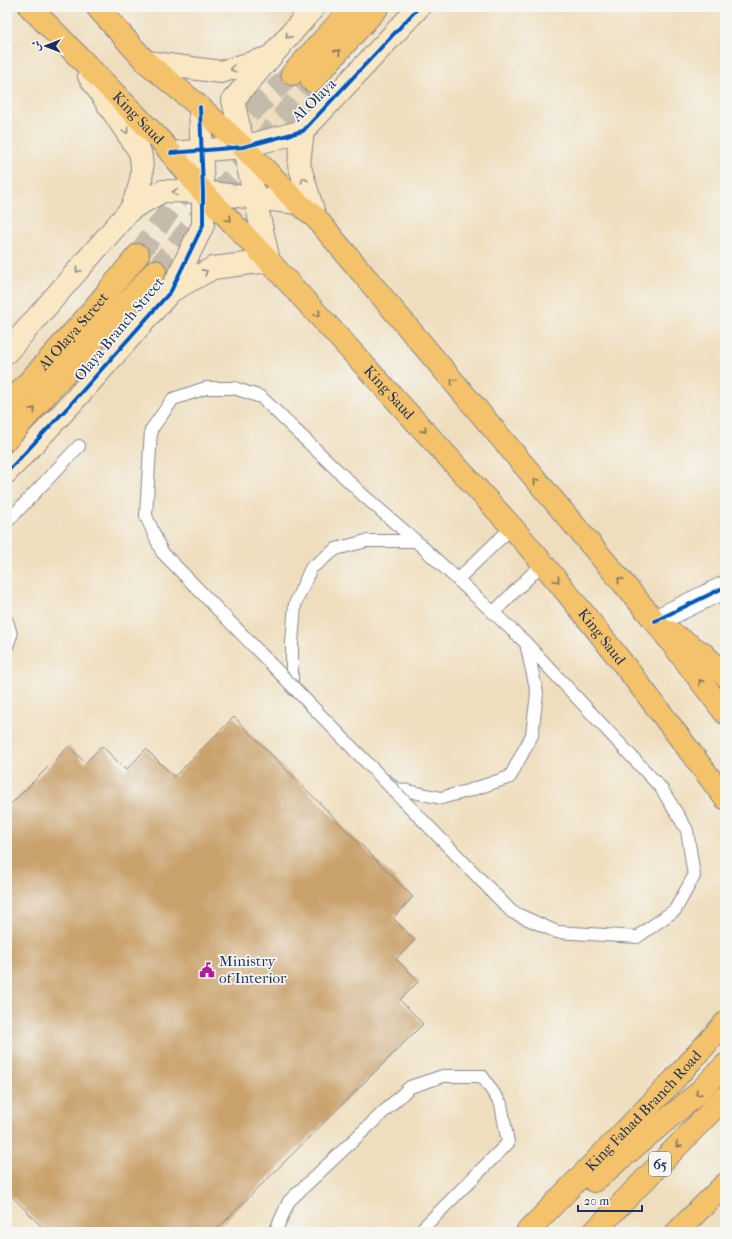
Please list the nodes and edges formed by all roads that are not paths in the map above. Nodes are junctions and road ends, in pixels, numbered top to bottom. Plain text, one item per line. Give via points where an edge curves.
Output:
1 (30, 7) edge
2 (97, 7) edge
3 (314, 7) edge
4 (353, 7) edge
5 (378, 7) edge
6 (419, 7) edge
7 (73, 52) junction
8 (270, 57) junction
9 (146, 62) junction
10 (200, 107) junction
11 (304, 131) junction
12 (243, 148) junction
13 (202, 150) junction
14 (171, 153) junction
15 (203, 192) junction
16 (254, 198) junction
17 (298, 203) junction
18 (131, 209) junction
19 (315, 217) junction
20 (138, 255) tunnel mouth
21 (269, 261) junction
22 (155, 271) tunnel mouth
23 (171, 291) junction
24 (7, 352) edge
25 (7, 406) edge
26 (7, 439) edge
27 (79, 446) dead end
28 (7, 472) edge
29 (7, 522) edge
30 (512, 527) junction
31 (416, 541) junction
32 (543, 563) junction
33 (458, 579) junction
34 (725, 587) edge
35 (493, 613) junction
36 (7, 621) edge
37 (655, 621) junction
38 (526, 643) junction
39 (7, 646) edge
40 (725, 676) edge
41 (725, 713) edge
42 (725, 798) edge
43 (725, 1023) edge
44 (725, 1065) edge
45 (725, 1097) edge
46 (725, 1184) edge
47 (275, 1232) edge
48 (419, 1232) edge
49 (527, 1232) edge
50 (532, 1232) edge
51 (594, 1232) edge
52 (677, 1232) edge

1 - 7 main road, King Saud
2 - 9 main road
3 -> 8 street
4 -> 5 main road via 302,78
6 - 11 street, Al Olaya
7 - 14 main road, King Saud
7 -> 18 street via 140,152 143,166 141,185
8 -> 9 street via 221,72
8 - 12 street via 233,100
9 - 10 main road
10 - 12 main road
10 - 13 street, Olaya Branch Street
11 - 12 street, Al Olaya
19 -> 11 street via 299,164
12 - 13 street, Al Olaya
12 - 16 street
12 - 17 main road
13 - 14 street, Al Olaya
13 - 15 street, Olaya Branch Street
14 - 15 main road, King Saud
15 - 16 street
15 -> 18 street via 163,191
15 -> 21 main road, King Saud
15 - 23 street, Olaya Branch Street via 203,225
16 - 17 street
16 - 21 street
17 - 19 main road
18 -> 24 street
37 -> 19 main road
20 - 25 main road, Al Olaya Street
23 -> 21 street, Olaya Branch Street via 213,268
21 -> 30 main road, King Saud
26 -> 22 main road, Al Olaya Street
23 - 28 street, Olaya Branch Street
27 - 29 lane
30 - 32 main road, King Saud
30 - 33 lane
31 - 33 lane
31 - 38 lane via 366,541 336,549 311,568 295,604 292,688 394,788 441,798 510,776 532,735 537,693
31 - 38 lane, bridge via 364,496 261,397 234,388 206,388 173,399 151,430 146,516 162,552 512,912 557,932 636,937 675,910 694,876 687,830 661,788
32 - 35 lane
32 -> 42 main road, King Saud
33 - 35 lane
34 - 37 street
35 - 38 lane
36 - 39 lane via 11,635
37 - 40 main road via 705,655
41 -> 37 main road
43 - 49 main road, King Fahad Branch Road via 673,1082
44 -> 50 main road via 696,1095
45 -> 51 main road, 65
46 - 52 main road
47 - 48 lane via 289,1201 410,1087 444,1076 482,1076 501,1104 508,1143

